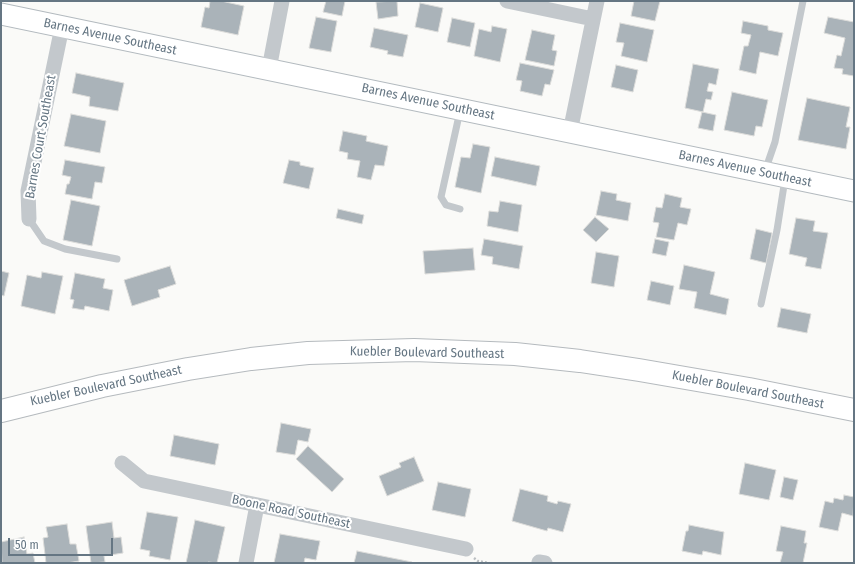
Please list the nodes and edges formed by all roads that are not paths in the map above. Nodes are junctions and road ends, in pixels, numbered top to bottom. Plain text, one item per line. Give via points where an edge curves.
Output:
1 (282, 1) edge
2 (507, 1) edge
3 (597, 1) edge
4 (803, 1) edge
5 (1, 14) edge
6 (593, 19) junction
7 (62, 26) junction
8 (269, 69) junction
9 (460, 109) junction
10 (570, 132) junction
11 (764, 173) junction
12 (786, 177) junction
13 (854, 191) edge
14 (460, 209) dead end
15 (29, 219) joint
16 (117, 259) dead end
17 (761, 304) dead end
18 (854, 410) edge
19 (1, 411) edge
20 (122, 463) dead end
21 (257, 505) junction
22 (466, 549) dead end
23 (246, 563) edge

1 - 8 street
2 - 6 street
3 - 6 street
4 - 11 lane via 775,142
5 - 7 street, Barnes Avenue Southeast
6 - 10 street
7 - 8 street, Barnes Avenue Southeast
7 - 15 street, Barnes Court Southeast via 28,191
8 - 9 street, Barnes Avenue Southeast
9 - 10 street, Barnes Avenue Southeast
9 - 14 lane via 441,197 446,205
10 - 11 street, Barnes Avenue Southeast
11 - 12 street, Barnes Avenue Southeast
12 - 13 street, Barnes Avenue Southeast
12 - 17 lane
15 - 16 lane, Barnes Court Southeast via 44,242 65,249
18 - 19 main road, Kuebler Boulevard Southeast via 749,389 580,361 515,354 414,350 308,353 251,359 102,386
20 - 21 street, Boone Road Southeast via 144,482
21 - 22 street, Boone Road Southeast
21 - 23 street

